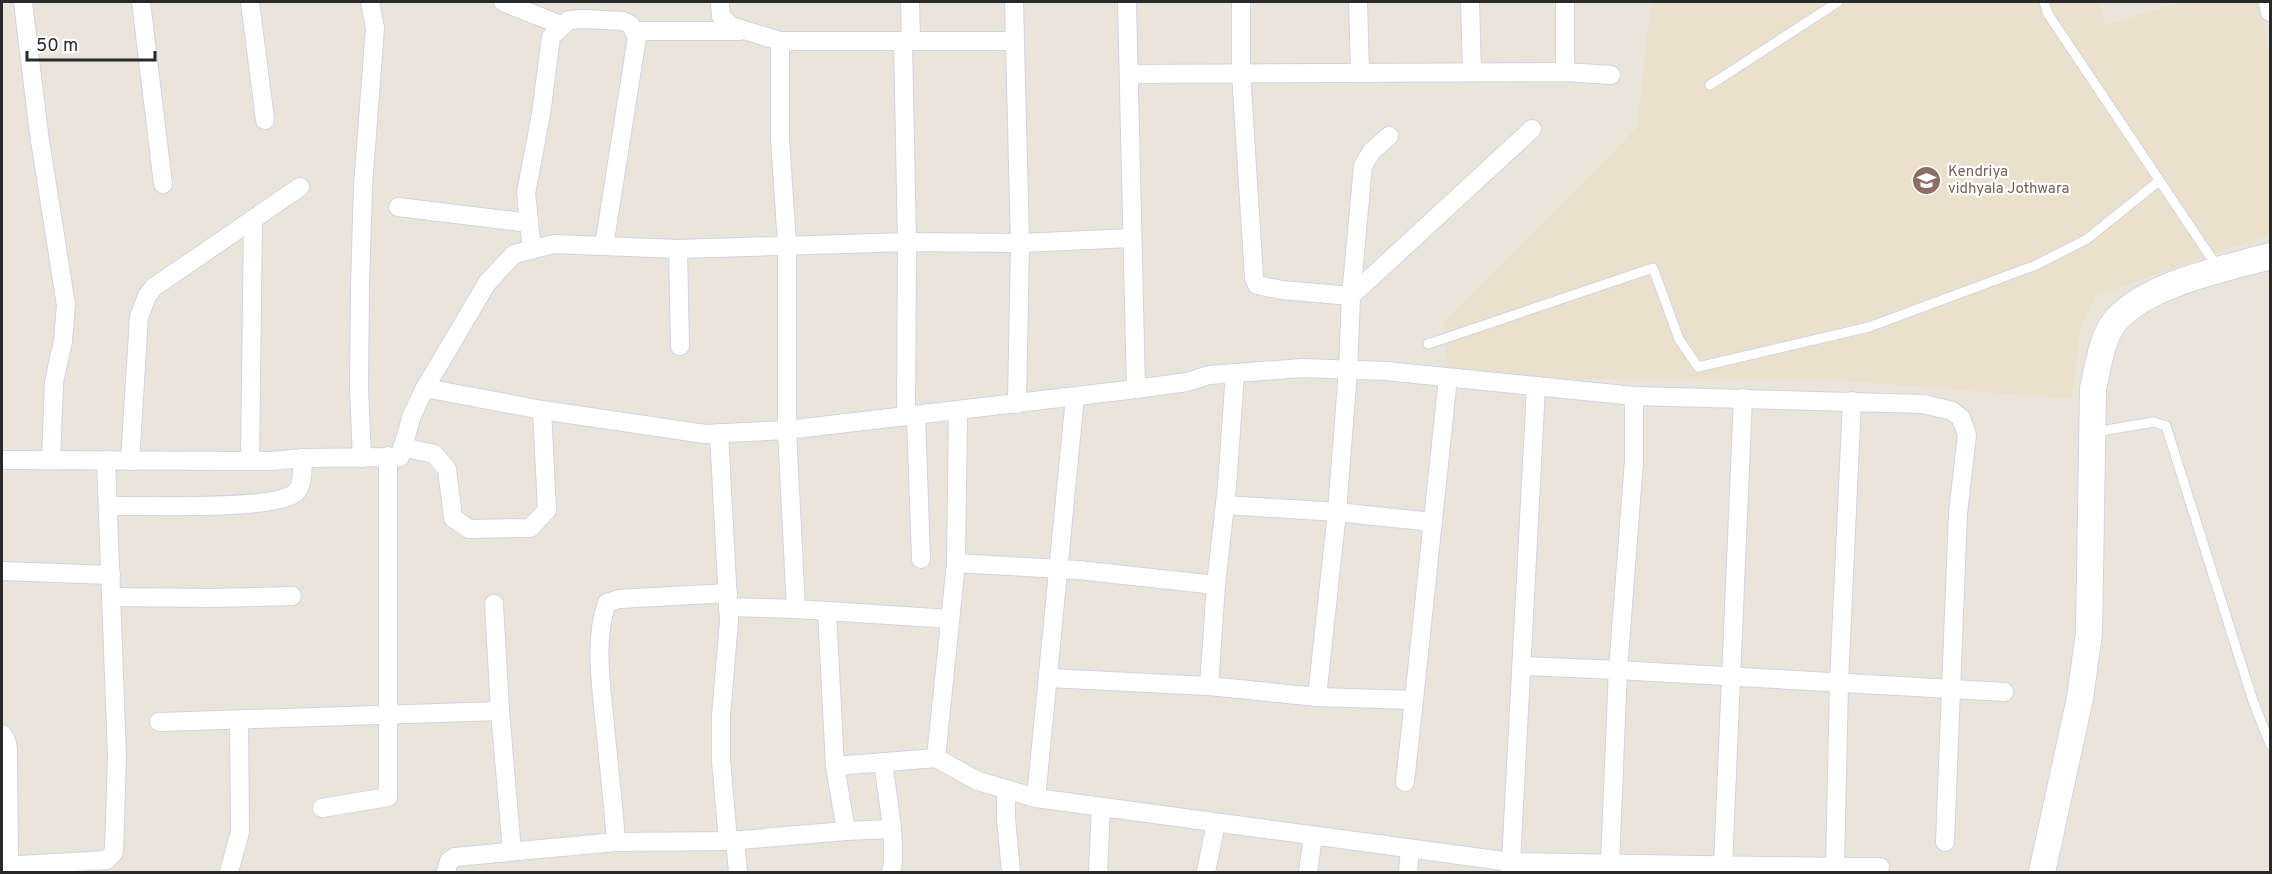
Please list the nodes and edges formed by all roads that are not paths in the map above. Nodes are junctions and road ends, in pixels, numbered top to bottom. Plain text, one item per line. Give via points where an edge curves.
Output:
1 (23, 2) edge
2 (141, 2) edge
3 (250, 2) edge
4 (370, 2) edge
5 (503, 2) edge
6 (720, 2) edge
7 (910, 2) edge
8 (1014, 2) edge
9 (1127, 2) edge
10 (1241, 2) edge
11 (1358, 2) edge
12 (1470, 2) edge
13 (1565, 2) edge
14 (1838, 2) edge
15 (2044, 2) edge
16 (2268, 2) edge
17 (2271, 12) edge
18 (561, 25) junction
19 (742, 30) junction
20 (634, 31) junction
21 (780, 41) junction
22 (907, 41) junction
23 (1015, 41) junction
24 (1360, 72) junction
25 (1472, 72) junction
26 (1565, 72) junction
27 (1241, 73) junction
28 (1129, 74) junction
29 (1611, 75) dead end
30 (1710, 85) dead end
31 (264, 120) dead end
32 (1532, 129) dead end
33 (1389, 136) dead end
34 (2159, 181) junction
35 (163, 184) dead end
36 (300, 187) dead end
37 (398, 207) dead end
38 (253, 219) junction
39 (529, 223) junction
40 (1132, 238) junction
41 (907, 242) junction
42 (1020, 243) junction
43 (787, 244) junction
44 (604, 246) junction
45 (678, 249) junction
46 (532, 250) junction
47 (2271, 256) edge
48 (2219, 270) junction
49 (1351, 296) junction
50 (1428, 344) dead end
51 (680, 346) dead end
52 (1348, 370) junction
53 (1235, 373) junction
54 (1448, 378) junction
55 (1536, 387) junction
56 (424, 388) junction
57 (1136, 389) junction
58 (1634, 396) junction
59 (1076, 397) junction
60 (1743, 398) junction
61 (1852, 402) junction
62 (1017, 404) junction
63 (542, 410) junction
64 (958, 411) junction
65 (911, 416) junction
66 (787, 430) junction
67 (2093, 432) junction
68 (719, 433) junction
69 (395, 452) junction
70 (303, 458) junction
71 (362, 458) junction
72 (2, 460) edge
73 (51, 460) junction
74 (106, 460) junction
75 (130, 461) junction
76 (250, 461) junction
77 (1225, 505) junction
78 (108, 506) junction
79 (1337, 512) junction
80 (1433, 522) junction
81 (921, 559) dead end
82 (956, 563) junction
83 (1058, 569) junction
84 (2, 571) edge
85 (111, 575) junction
86 (1216, 585) junction
87 (292, 596) dead end
88 (112, 597) junction
89 (728, 600) junction
90 (494, 604) dead end
91 (796, 609) junction
92 (827, 612) junction
93 (950, 619) junction
94 (1522, 666) junction
95 (1618, 670) junction
96 (1730, 676) junction
97 (1048, 678) junction
98 (1839, 682) junction
99 (1209, 686) junction
100 (1952, 688) junction
101 (2004, 692) dead end
102 (1317, 696) junction
103 (1414, 700) junction
104 (500, 711) junction
105 (388, 716) junction
106 (239, 720) junction
107 (159, 722) dead end
108 (2, 734) edge
109 (2271, 744) edge
110 (936, 758) junction
111 (883, 762) junction
112 (835, 766) junction
113 (1405, 782) dead end
114 (1006, 789) junction
115 (1036, 798) junction
116 (1101, 807) junction
117 (322, 808) dead end
118 (1216, 823) junction
119 (891, 829) junction
120 (846, 831) junction
121 (1313, 836) junction
122 (731, 840) junction
123 (616, 842) junction
124 (1945, 842) dead end
125 (1410, 849) junction
126 (512, 851) junction
127 (1610, 863) junction
128 (1723, 865) junction
129 (5, 866) edge
130 (1511, 867) edge
131 (1835, 867) junction
132 (1880, 867) dead end
133 (229, 873) edge
134 (446, 873) edge
135 (738, 873) edge
136 (891, 873) edge
137 (1011, 873) edge
138 (1098, 873) edge
139 (1206, 873) edge
140 (1308, 873) edge
141 (1408, 873) edge
142 (2042, 873) edge

1 - 73 street via 66,305 54,382
2 - 35 street
3 - 31 street
4 - 71 street via 375,28 363,186 359,388
5 - 18 street
6 - 19 street via 721,16
7 - 22 street
8 - 23 street
9 - 28 street
10 - 27 street
11 - 24 street
12 - 25 street
13 - 26 street
14 - 30 lane
15 - 34 lane via 2048,14
16 - 17 street
18 - 20 street via 568,20 623,21
18 - 39 street via 551,37 542,114 526,193
19 - 20 street
19 - 21 street
20 - 44 street via 637,37
21 - 22 street
21 - 43 street via 780,138
22 - 23 street
22 - 41 street
23 - 42 street
24 - 25 street
24 - 27 street
25 - 26 street
26 - 29 street
27 - 28 street
27 - 49 street via 1257,285
28 - 40 street
32 - 49 street
33 - 49 street via 1363,166
34 - 48 lane
34 - 50 lane via 2086,239 2036,265 1869,327 1719,363 1698,367 1679,339 1653,268
36 - 38 street
37 - 39 street
38 - 75 street via 154,287 147,296 139,317
38 - 76 street
39 - 46 street
40 - 42 street
40 - 57 street
41 - 42 street
41 - 43 street
41 - 65 street
42 - 62 street
43 - 45 street
43 - 66 street
44 - 45 street
44 - 46 street via 554,244
45 - 51 street
46 - 56 street via 514,254 488,283
47 - 48 street
48 - 67 street via 2141,299 2116,320 2101,352 2093,389
49 - 52 street
52 - 53 street via 1302,368
52 - 54 street
52 - 79 street
53 - 57 street
53 - 77 street
54 - 55 street
54 - 80 street
55 - 58 street
55 - 94 street
56 - 63 street
56 - 69 street
57 - 59 street
58 - 60 street
58 - 95 street via 1634,461
59 - 62 street
59 - 83 street
60 - 61 street
60 - 96 street
61 - 98 street
61 - 100 street via 1924,404 1952,411 1960,418 1967,435 1958,513
62 - 64 street
63 - 68 street
63 - 69 street via 547,510 530,528 469,529 453,518 447,469 434,454
64 - 65 street
64 - 82 street
65 - 66 street
65 - 81 street
66 - 68 street
66 - 91 street
67 - 109 lane via 2154,422 2166,426 2253,701
67 - 142 street via 2089,633 2080,698
68 - 89 street
69 - 71 street
69 - 105 street
70 - 71 street
70 - 76 street
70 - 78 street via 301,484 284,499 244,504
72 - 73 street
73 - 74 street
74 - 75 street
74 - 78 street
75 - 76 street
77 - 79 street
77 - 86 street
78 - 85 street
79 - 80 street
79 - 102 street
80 - 103 street
82 - 83 street
82 - 93 street
83 - 86 street
83 - 97 street
84 - 85 street
85 - 88 street
86 - 99 street
87 - 88 street
88 - 129 street via 117,756 114,852 107,860
89 - 91 street
89 - 122 street via 721,760
89 - 123 street via 619,599 607,603 601,618 602,690
90 - 104 street
91 - 92 street
92 - 93 street
92 - 112 street
93 - 110 street
94 - 95 street
94 - 130 street
95 - 96 street
95 - 127 street
96 - 98 street
96 - 128 street
97 - 99 street
97 - 115 street
98 - 100 street
98 - 131 street
99 - 102 street
100 - 101 street
100 - 124 street
102 - 103 street
103 - 113 street
104 - 105 street
104 - 126 street
105 - 106 street
105 - 117 street via 388,797
106 - 107 street
106 - 133 street via 240,832
108 - 129 street via 8,749
110 - 111 street
110 - 114 street via 978,781
111 - 112 street
111 - 119 street
112 - 120 street
114 - 115 street
114 - 137 street
115 - 116 street
116 - 118 street
116 - 138 street
118 - 121 street
118 - 139 street
119 - 120 street
119 - 136 street
120 - 122 street
121 - 125 street
121 - 140 street
122 - 123 street
122 - 135 street
123 - 126 street
125 - 130 street
125 - 141 street
126 - 134 street via 455,857 449,861
127 - 128 street
127 - 130 street
128 - 131 street
131 - 132 street

